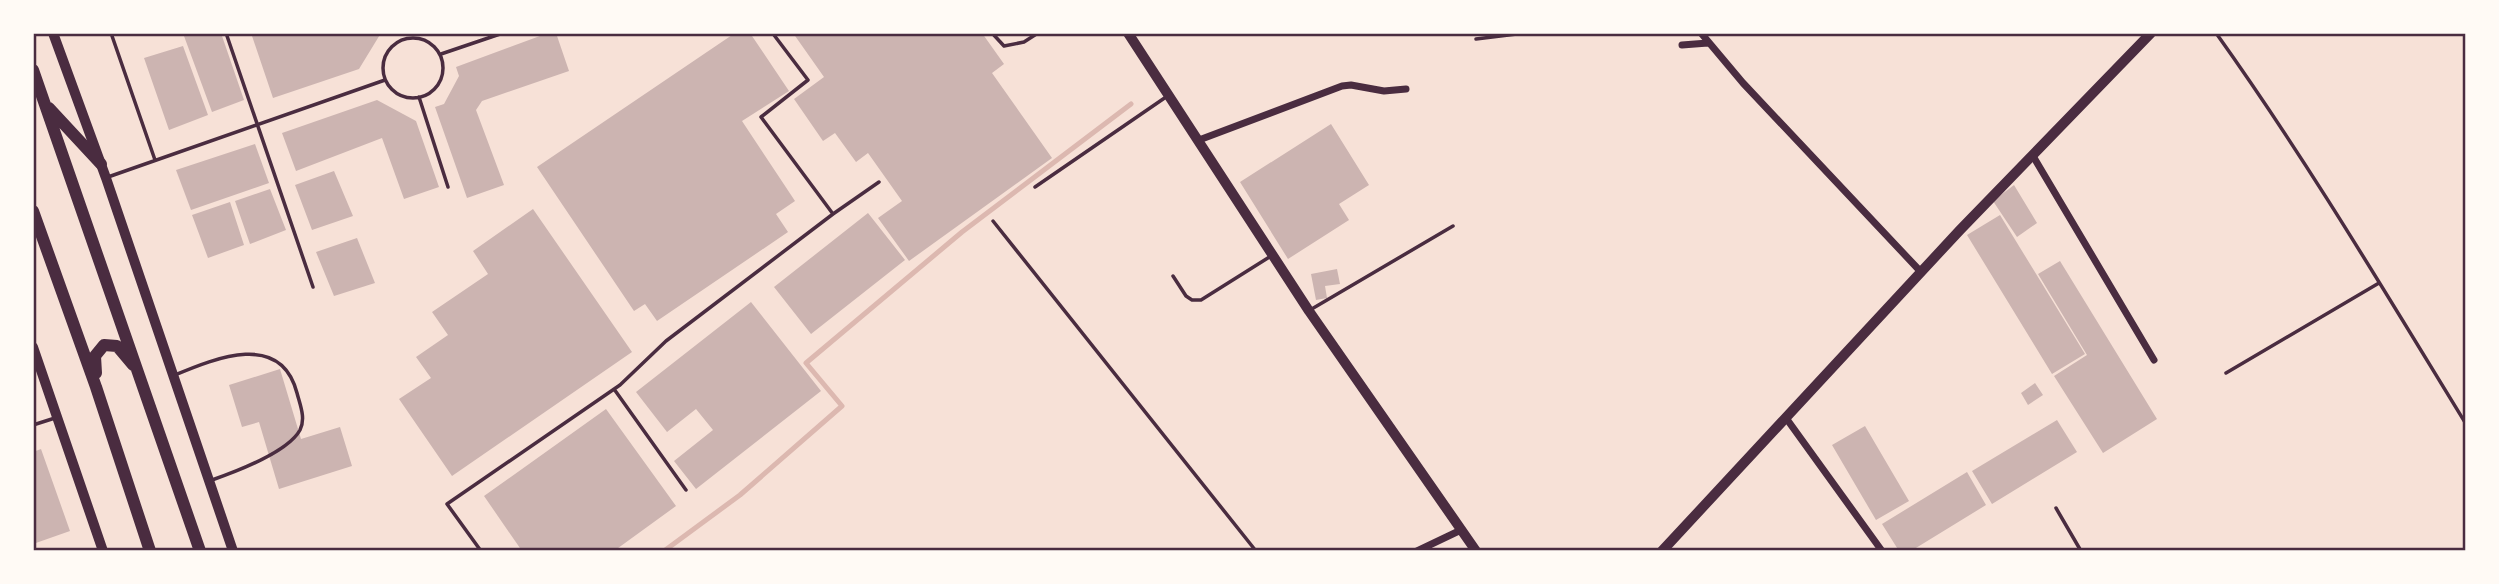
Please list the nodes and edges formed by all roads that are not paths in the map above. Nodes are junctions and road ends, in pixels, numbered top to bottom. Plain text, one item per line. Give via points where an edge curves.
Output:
1 (53, 33) edge
2 (111, 33) edge
3 (226, 33) edge
4 (401, 33) edge
5 (503, 33) edge
6 (776, 33) edge
7 (992, 33) edge
8 (1038, 33) edge
9 (1128, 33) edge
10 (1525, 33) edge
11 (1701, 33) edge
12 (2151, 33) edge
13 (2216, 33) edge
14 (1476, 38) dead end
15 (403, 39) junction
16 (1708, 43) junction
17 (1682, 45) dead end
18 (441, 54) junction
19 (33, 70) edge
20 (386, 80) junction
21 (1406, 89) dead end
22 (1170, 95) junction
23 (419, 97) junction
24 (44, 103) junction
25 (257, 125) junction
26 (1199, 140) junction
27 (2033, 156) junction
28 (155, 160) junction
29 (101, 164) junction
30 (106, 178) junction
31 (879, 182) dead end
32 (448, 187) dead end
33 (1035, 187) dead end
34 (33, 211) edge
35 (833, 214) junction
36 (993, 221) dead end
37 (1453, 226) dead end
38 (1273, 255) junction
39 (1921, 272) junction
40 (1173, 276) dead end
41 (2379, 283) junction
42 (313, 287) dead end
43 (1310, 310) junction
44 (33, 347) edge
45 (2154, 360) dead end
46 (138, 371) junction
47 (2226, 373) dead end
48 (173, 376) junction
49 (96, 387) junction
50 (614, 389) junction
51 (57, 417) junction
52 (1786, 418) junction
53 (2466, 424) edge
54 (33, 425) edge
55 (209, 481) junction
56 (686, 490) dead end
57 (2056, 508) dead end
58 (1461, 530) junction
59 (103, 551) edge
60 (150, 551) edge
61 (200, 551) edge
62 (233, 551) edge
63 (481, 551) edge
64 (1256, 551) edge
65 (1417, 551) edge
66 (1476, 551) edge
67 (1662, 551) edge
68 (1882, 551) edge
69 (2081, 551) edge

1 - 29 main road
2 - 28 lane
3 - 25 lane
4 - 15 lane
5 - 18 lane
6 - 35 lane via 808,80 761,117
7 - 8 lane via 1004,46
9 - 22 main road
10 - 14 lane
11 - 16 street
12 - 27 street
13 - 41 lane via 2258,91
15 - 18 lane via 418,37
15 - 20 lane via 384,58
16 - 17 street
16 - 39 street
18 - 23 lane via 439,84
19 - 24 main road
20 - 23 lane via 398,94
20 - 25 lane
21 - 26 street via 1342,86
22 - 26 main road
22 - 33 lane
23 - 32 lane
24 - 29 main road
24 - 46 main road
25 - 28 lane
25 - 42 lane
26 - 38 main road
27 - 39 street
27 - 45 street
28 - 30 lane
29 - 30 main road
30 - 48 main road
31 - 35 lane
34 - 49 main road
35 - 50 lane via 666,341
36 - 64 lane
37 - 43 lane
38 - 40 lane via 1201,300 1186,296
38 - 43 main road
39 - 52 street
41 - 47 lane
41 - 53 lane
43 - 58 main road
44 - 51 main road
46 - 49 main road via 117,346 104,345 95,356
46 - 61 main road
48 - 55 main road
48 - 55 lane via 229,355 267,356 285,368 295,387 303,419 299,432 250,466
49 - 60 main road
50 - 56 lane
50 - 63 lane via 447,504
51 - 54 lane
51 - 59 main road
52 - 67 street
52 - 68 street
55 - 62 main road
57 - 69 lane
58 - 65 street
58 - 66 main road

